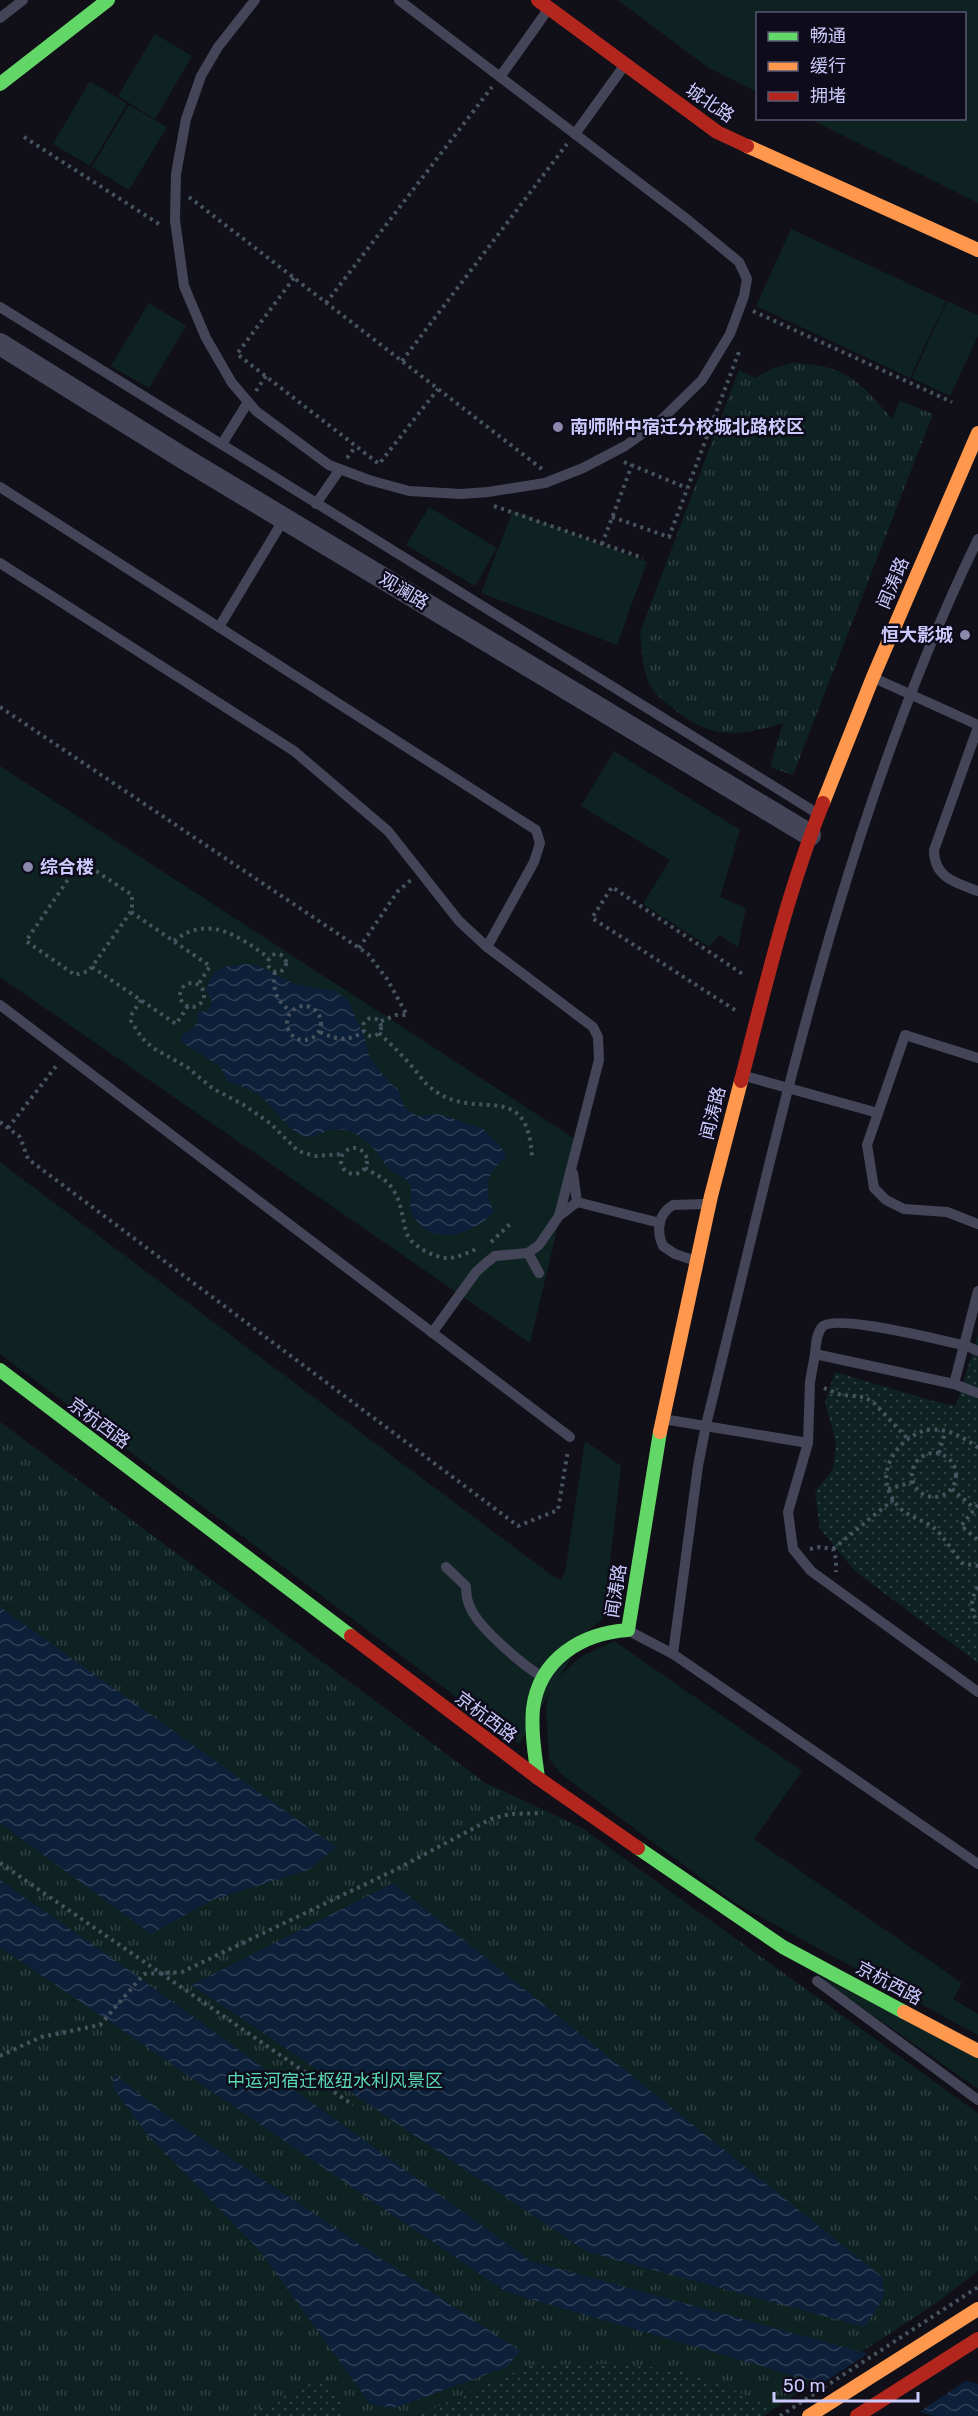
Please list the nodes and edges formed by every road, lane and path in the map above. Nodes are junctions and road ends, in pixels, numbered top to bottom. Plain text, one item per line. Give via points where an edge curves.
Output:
1 (23, 0) edge
2 (108, 0) edge
3 (255, 0) edge
4 (399, 0) edge
5 (544, 4) edge
6 (0, 18) edge
7 (625, 64) junction
8 (500, 77) junction
9 (0, 84) edge
10 (575, 134) junction
11 (24, 137) dead end
12 (176, 187) junction
13 (178, 236) junction
14 (978, 250) edge
15 (294, 278) junction
16 (326, 303) junction
17 (741, 306) junction
18 (0, 307) edge
19 (754, 312) junction
20 (750, 322) dead end
21 (0, 344) edge
22 (742, 344) dead end
23 (402, 361) junction
24 (438, 389) junction
25 (248, 402) junction
26 (952, 402) dead end
27 (978, 433) edge
28 (222, 444) junction
29 (607, 455) junction
30 (632, 465) junction
31 (340, 469) junction
32 (555, 479) junction
33 (0, 487) edge
34 (687, 488) junction
35 (316, 504) junction
36 (494, 505) dead end
37 (612, 517) junction
38 (284, 519) junction
39 (978, 539) edge
40 (602, 544) junction
41 (643, 558) dead end
42 (0, 562) edge
43 (219, 627) junction
44 (873, 677) junction
45 (910, 694) junction
46 (0, 706) edge
47 (978, 726) edge
48 (818, 813) junction
49 (810, 835) junction
50 (423, 877) junction
51 (978, 891) edge
52 (130, 912) junction
53 (174, 941) junction
54 (487, 947) junction
55 (358, 948) junction
56 (268, 958) junction
57 (92, 967) junction
58 (275, 972) junction
59 (198, 985) junction
60 (765, 988) junction
61 (141, 1000) junction
62 (0, 1005) edge
63 (188, 1006) junction
64 (291, 1011) junction
65 (379, 1022) junction
66 (755, 1024) junction
67 (364, 1031) junction
68 (320, 1032) junction
69 (379, 1033) junction
70 (65, 1054) junction
71 (978, 1058) edge
72 (742, 1075) junction
73 (789, 1089) junction
74 (878, 1113) junction
75 (0, 1122) edge
76 (8, 1128) junction
77 (344, 1154) junction
78 (532, 1158) dead end
79 (365, 1168) junction
80 (572, 1168) junction
81 (577, 1202) junction
82 (709, 1204) junction
83 (559, 1216) junction
84 (660, 1222) junction
85 (510, 1224) dead end
86 (978, 1224) edge
87 (528, 1252) junction
88 (697, 1261) junction
89 (539, 1273) dead end
90 (978, 1291) edge
91 (432, 1333) junction
92 (964, 1346) junction
93 (978, 1351) edge
94 (815, 1354) junction
95 (0, 1370) edge
96 (810, 1382) junction
97 (954, 1384) junction
98 (978, 1393) edge
99 (663, 1419) junction
100 (706, 1425) junction
101 (945, 1432) junction
102 (570, 1437) joint
103 (907, 1438) junction
104 (808, 1443) junction
105 (978, 1448) edge
106 (939, 1453) junction
107 (913, 1482) junction
108 (888, 1489) junction
109 (952, 1489) junction
110 (894, 1499) junction
111 (976, 1507) edge
112 (978, 1540) edge
113 (833, 1549) junction
114 (795, 1552) junction
115 (978, 1566) edge
116 (446, 1567) dead end
117 (833, 1587) junction
118 (978, 1587) edge
119 (978, 1623) edge
120 (628, 1630) junction
121 (673, 1654) junction
122 (542, 1677) junction
123 (978, 1692) edge
124 (538, 1778) junction
125 (553, 1813) dead end
126 (0, 1863) edge
127 (978, 1864) edge
128 (714, 1902) junction
129 (800, 1968) dead end
130 (159, 1974) junction
131 (809, 1975) dead end
132 (978, 2051) edge
133 (0, 2056) edge
134 (978, 2100) edge
135 (353, 2105) dead end
136 (978, 2288) edge
137 (978, 2309) edge
138 (978, 2339) edge
139 (780, 2416) edge
140 (810, 2416) edge
141 (857, 2416) edge

1 - 6 lane
2 - 9 street
3 - 12 lane via 201,76 186,119
4 - 8 lane
5 - 7 street, 城北路
5 - 8 lane
7 - 10 lane
7 - 14 street, 城北路 via 717,132
8 - 10 lane
8 - 16 path
10 - 17 lane via 739,262 747,279
10 - 23 path
11 - 13 path
12 - 13 lane
12 - 15 path
13 - 25 lane via 184,286 206,338
15 - 16 path
15 - 24 path via 237,354 371,458 379,464
16 - 23 path
17 - 19 path
17 - 29 lane via 730,334 702,380 659,422
18 - 28 lane
19 - 20 path
19 - 26 path
21 - 38 street, 观澜路
22 - 34 path
23 - 24 path
24 - 32 path
25 - 28 lane
25 - 31 lane via 329,465
27 - 44 street, 闻涛路
28 - 35 lane
29 - 30 path
29 - 32 lane
30 - 34 path
30 - 37 path
31 - 32 lane via 409,491 461,494
31 - 35 lane
33 - 43 lane
34 - 37 path via 669,537
35 - 48 lane
36 - 40 path
37 - 40 path
38 - 43 lane
38 - 49 street, 观澜路
39 - 45 lane via 943,610
40 - 41 path
42 - 50 lane via 294,751 388,831
43 - 54 lane via 536,830 540,843 534,862
44 - 45 lane
44 - 48 street, 闻涛路
45 - 47 lane
45 - 73 lane via 888,749 820,965
46 - 55 path
47 - 51 lane via 934,850 934,863 954,882
48 - 49 street, 闻涛路
49 - 60 street, 闻涛路
50 - 54 lane via 459,921
50 - 55 path via 398,891
52 - 53 path
52 - 57 path
52 - 57 path via 132,895 90,867 76,868 26,941 75,975 89,972
53 - 56 path via 197,929 224,931
53 - 59 path via 210,966
54 - 80 lane via 587,1021 598,1037 599,1060
55 - 65 path via 368,954 387,979 407,1015
56 - 58 path via 268,967
56 - 58 path via 276,954 284,958 285,966
57 - 61 path
58 - 64 path via 275,991
59 - 63 path via 203,998 199,1004
59 - 63 path via 191,982 181,989 182,1001
60 - 66 street, 闻涛路
60 - 66 path via 612,887 592,918
61 - 63 path via 176,1024
61 - 77 path via 131,1021 153,1048 271,1124 298,1151 315,1156
62 - 70 lane
64 - 68 path via 301,1005 312,1007 320,1015
64 - 68 path via 287,1022 294,1037 311,1039
65 - 67 path via 366,1021
65 - 69 path
66 - 72 street, 闻涛路
67 - 68 path via 342,1040
67 - 69 path via 371,1036
69 - 78 path via 438,1094 501,1106 517,1114 529,1134
70 - 76 path
70 - 91 lane
71 - 74 lane via 905,1035
72 - 73 lane
72 - 82 street, 闻涛路
73 - 74 lane
73 - 100 lane
74 - 86 lane via 867,1145 874,1188 904,1209 947,1212
75 - 76 path
76 - 102 path via 20,1137 28,1159 518,1526 558,1510
77 - 79 path via 355,1149 363,1152
77 - 79 path via 341,1161 347,1172 354,1174
79 - 85 path via 393,1190 412,1242 437,1256 448,1258 485,1246
80 - 81 lane
80 - 83 lane
81 - 83 lane
81 - 84 lane
82 - 84 lane via 673,1205
82 - 88 street, 闻涛路
83 - 87 lane via 539,1245
84 - 88 lane via 660,1238 667,1250
87 - 89 lane
87 - 91 lane via 495,1256 486,1263
88 - 99 street, 闻涛路
90 - 92 lane
91 - 102 lane
92 - 93 lane
92 - 94 lane via 852,1322 830,1323 818,1335
92 - 97 lane
94 - 96 lane
94 - 97 lane
95 - 124 street, 京杭西路
96 - 103 path via 841,1395 873,1402
96 - 104 lane
97 - 98 lane
99 - 100 lane
99 - 120 street, 闻涛路
100 - 104 lane
100 - 121 lane
101 - 103 path via 923,1430
101 - 105 path
101 - 106 path
103 - 108 path via 893,1452 886,1468
104 - 114 lane via 788,1512
106 - 107 path via 918,1458 912,1471
106 - 109 path via 955,1467
107 - 108 path
107 - 109 path via 919,1491 932,1497
108 - 110 path
109 - 111 path
110 - 113 path
110 - 115 path via 901,1508 934,1528 962,1563
111 - 112 path via 961,1526
113 - 114 path via 820,1547
113 - 117 path
114 - 117 lane via 811,1571
116 - 122 lane via 466,1586 466,1597 476,1618 524,1665
117 - 123 lane
118 - 119 path via 971,1606
120 - 121 lane
120 - 122 street, 闻涛路 via 595,1634 577,1643 547,1667
121 - 127 lane
122 - 124 street, 闻涛路 via 533,1702 531,1731
124 - 128 street, 京杭西路
125 - 130 path via 510,1814 491,1819 182,1972
126 - 130 path
128 - 129 lane
128 - 132 street, 京杭西路 via 783,1947
130 - 133 path via 144,1974 100,2025 41,2037
130 - 135 path
131 - 134 lane
136 - 139 path, bridge
137 - 140 street
138 - 141 street

